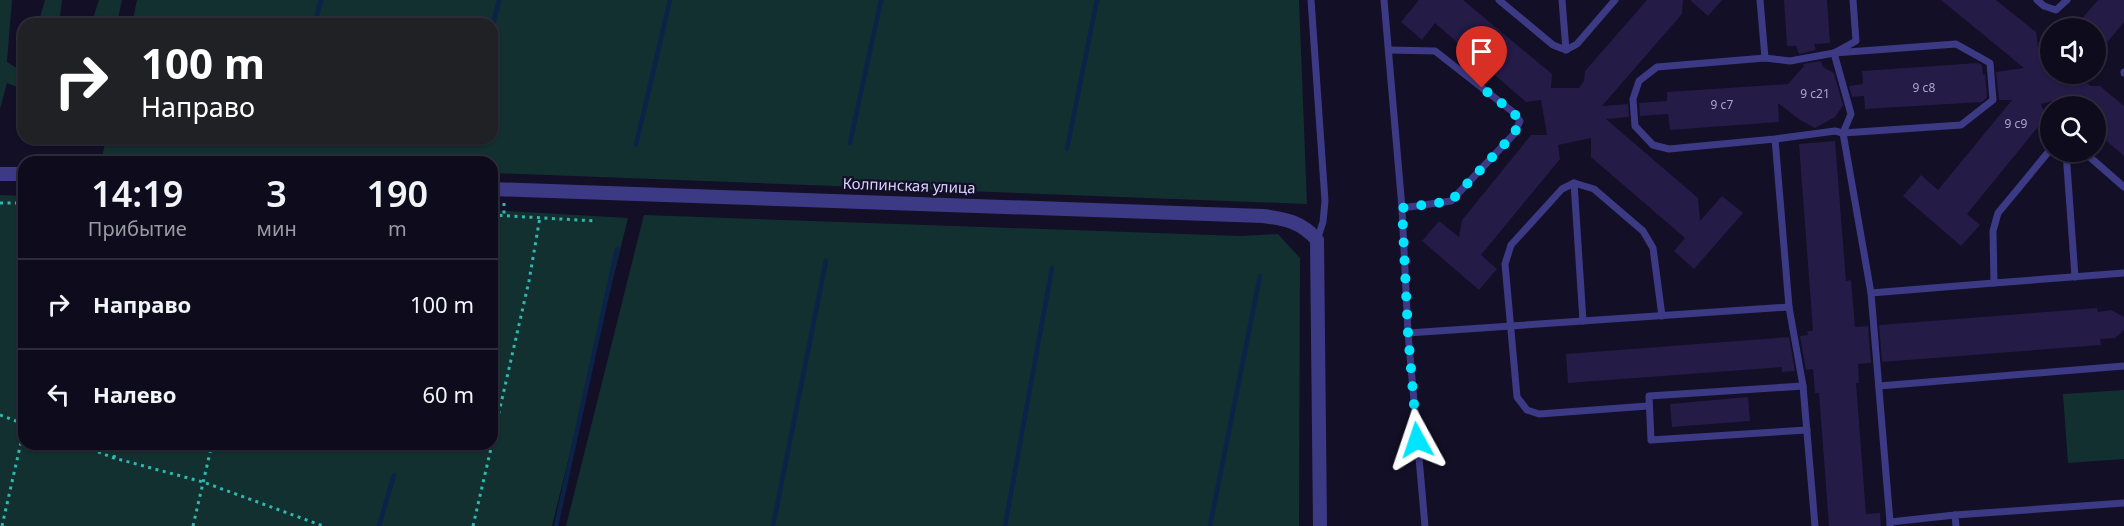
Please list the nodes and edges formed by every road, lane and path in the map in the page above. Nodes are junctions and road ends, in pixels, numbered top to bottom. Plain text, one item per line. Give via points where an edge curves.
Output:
1 (1311, 0) edge
2 (1384, 0) edge
3 (1499, 0) edge
4 (1562, 0) edge
5 (1615, 0) edge
6 (1760, 0) edge
7 (1852, 0) edge
8 (2037, 0) edge
9 (2055, 0) edge
10 (2067, 0) edge
11 (2056, 10) junction
12 (1389, 50) junction
13 (1566, 50) junction
14 (1834, 53) junction
15 (1765, 58) junction
16 (1843, 133) junction
17 (1775, 139) junction
18 (2040, 162) edge
19 (2067, 162) edge
20 (2095, 162) edge
21 (0, 174) edge
22 (18, 174) edge
23 (1575, 183) junction
24 (2124, 187) edge
25 (498, 189) edge
26 (0, 202) edge
27 (18, 203) edge
28 (504, 203) dead end
29 (1402, 208) junction
30 (498, 215) edge
31 (504, 215) junction
32 (540, 217) junction
33 (596, 220) dead end
34 (1317, 240) junction
35 (2124, 273) edge
36 (2075, 277) junction
37 (1994, 283) junction
38 (1872, 293) junction
39 (1788, 307) junction
40 (1662, 316) junction
41 (1583, 321) junction
42 (1510, 327) junction
43 (1408, 333) junction
44 (2124, 366) edge
45 (1803, 386) junction
46 (1879, 386) junction
47 (1648, 406) junction
48 (0, 415) edge
49 (498, 416) edge
50 (18, 422) edge
51 (1807, 430) junction
52 (19, 450) edge
53 (93, 450) edge
54 (116, 450) edge
55 (211, 450) edge
56 (490, 450) edge
57 (114, 458) junction
58 (203, 482) junction
59 (2124, 503) edge
60 (1955, 515) junction
61 (1890, 524) edge
62 (2, 526) edge
63 (193, 526) edge
64 (322, 526) edge
65 (473, 526) edge
66 (1320, 526) edge
67 (1425, 526) edge
68 (1814, 526) edge
69 (1956, 526) edge

1 - 34 lane via 1325,201
2 - 12 lane
3 - 13 lane via 1553,45
4 - 13 lane
5 - 13 lane via 1577,44
6 - 15 lane
7 - 14 lane via 1856,41
8 - 11 lane
9 - 11 lane
10 - 11 lane
12 - 29 lane
12 - 29 lane via 1435,51 1520,121 1514,134 1451,201
14 - 15 lane via 1790,61
14 - 16 lane via 1851,114
14 - 16 lane via 1956,44 1990,63 1993,100 1961,125
15 - 17 lane via 1657,67 1639,81 1632,99 1635,126 1653,145 1669,149
16 - 17 lane
16 - 38 lane
17 - 39 lane
18 - 37 lane via 1998,213 1993,231
19 - 36 lane
20 - 24 lane
21 - 22 street
23 - 40 lane via 1594,189 1643,231 1653,248
23 - 41 lane
23 - 42 lane via 1562,189 1511,245 1505,264
25 - 34 street, Колпинская улица via 1263,216 1301,224
26 - 27 path
28 - 31 path
29 - 43 lane
30 - 31 path
31 - 32 path
32 - 33 path
32 - 49 path
34 - 66 street
35 - 36 lane
36 - 37 lane
37 - 38 lane
38 - 46 lane
39 - 40 lane
39 - 45 lane
40 - 41 lane
41 - 42 lane
42 - 43 lane
42 - 47 lane via 1517,397 1527,410 1539,414
43 - 67 lane
44 - 46 lane
45 - 47 lane via 1649,396
45 - 51 lane
46 - 61 lane
47 - 51 lane via 1651,440
48 - 50 path
51 - 68 lane
52 - 62 path
53 - 57 path
54 - 57 path
55 - 58 path
56 - 65 path
57 - 58 path
58 - 63 path
58 - 64 path
59 - 60 lane
60 - 61 lane
60 - 69 lane

